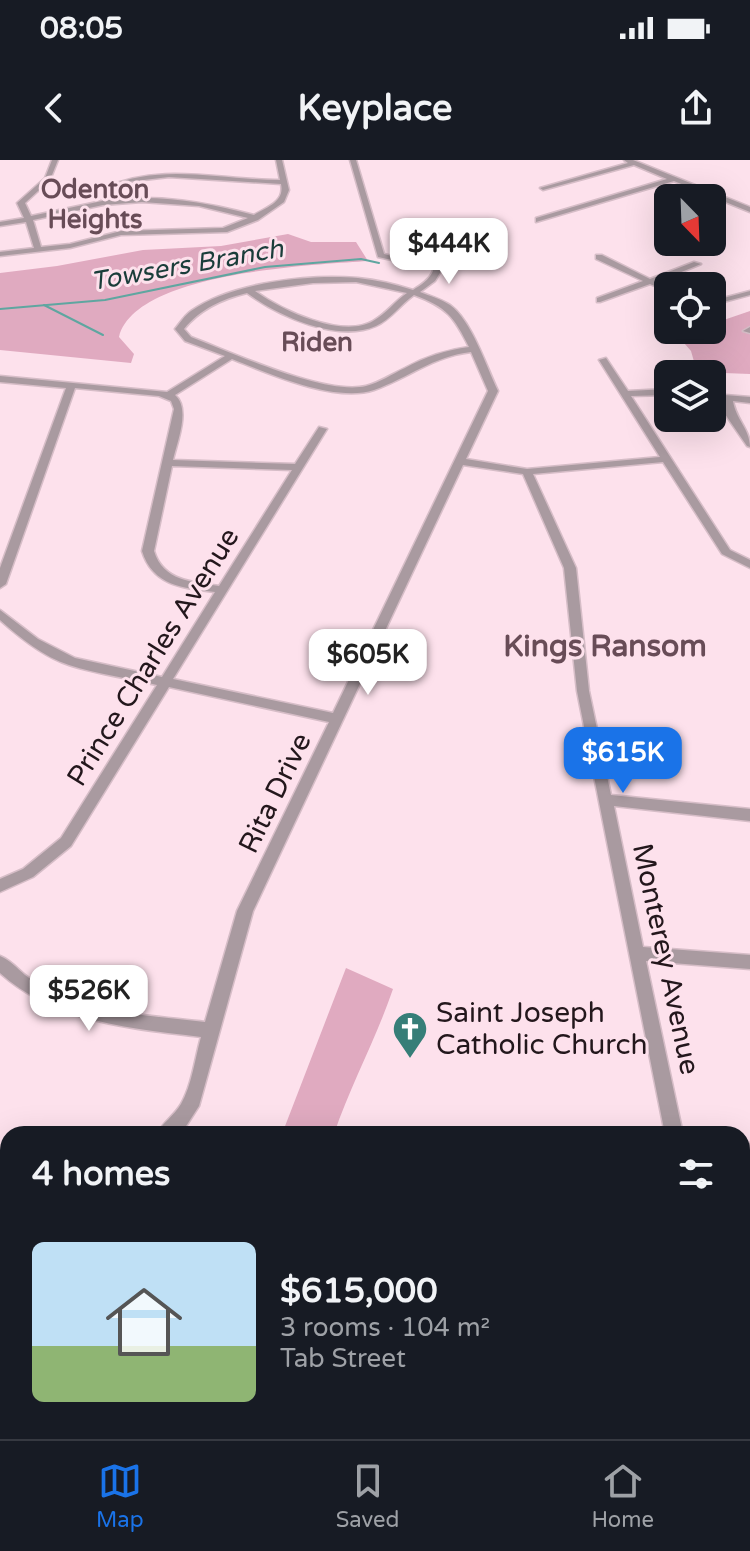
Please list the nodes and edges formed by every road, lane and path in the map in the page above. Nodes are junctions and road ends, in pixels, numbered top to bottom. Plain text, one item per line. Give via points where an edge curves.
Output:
1 (55, 160) edge
2 (279, 160) edge
3 (353, 160) edge
4 (631, 162) edge
5 (115, 172) dead end
6 (127, 179) junction
7 (674, 179) junction
8 (284, 182) junction
9 (543, 188) dead end
10 (105, 202) junction
11 (750, 210) edge
12 (28, 218) junction
13 (255, 218) junction
14 (539, 220) dead end
15 (0, 224) edge
16 (38, 250) junction
17 (0, 254) edge
18 (453, 254) dead end
19 (432, 256) junction
20 (599, 257) dead end
21 (697, 264) dead end
22 (650, 282) junction
23 (654, 284) edge
24 (250, 291) junction
25 (750, 293) edge
26 (411, 294) junction
27 (600, 300) dead end
28 (726, 302) edge
29 (472, 349) junction
30 (233, 355) junction
31 (603, 360) dead end
32 (0, 379) edge
33 (72, 385) junction
34 (654, 393) edge
35 (625, 394) junction
36 (169, 395) junction
37 (728, 399) joint
38 (750, 400) edge
39 (322, 429) dead end
40 (750, 444) edge
41 (666, 459) junction
42 (460, 461) junction
43 (168, 463) junction
44 (299, 467) junction
45 (527, 472) junction
46 (750, 565) edge
47 (0, 584) edge
48 (222, 590) junction
49 (0, 614) edge
50 (166, 682) junction
51 (337, 719) junction
52 (605, 800) junction
53 (750, 815) edge
54 (0, 886) edge
55 (637, 953) junction
56 (750, 962) edge
57 (0, 963) edge
58 (210, 1030) junction
59 (176, 1126) edge
60 (672, 1126) edge

1 - 12 street via 48,179 21,203
2 - 8 street
3 - 19 street via 381,255
4 - 7 street
4 - 9 street
5 - 6 street
6 - 8 street via 172,175
6 - 10 street via 106,189
7 - 11 street
7 - 14 street
8 - 13 street via 282,201
10 - 12 street
10 - 13 street via 195,203
12 - 15 street
12 - 16 street
13 - 16 street via 224,230 121,233
16 - 17 street
18 - 19 street
19 - 26 street via 437,275
20 - 22 street
21 - 22 street
22 - 23 street
22 - 27 street
24 - 26 street, Rita Drive via 357,280
24 - 26 street via 276,309 346,330 376,323
24 - 30 street, Rita Drive via 198,307 179,329 188,339
25 - 28 street
26 - 29 street, Rita Drive via 453,311
29 - 30 street, Rita Drive via 442,352 369,388 348,392
29 - 42 street, Rita Drive via 493,391
30 - 36 street
31 - 35 street
32 - 33 street
33 - 36 street
33 - 47 street
34 - 35 street
35 - 41 street
36 - 43 street via 179,409
37 - 38 street
37 - 40 street via 730,414
39 - 44 street, Prince Charles Avenue
41 - 45 street
41 - 46 street via 726,552
42 - 45 street
42 - 51 street, Rita Drive
43 - 44 street
43 - 48 street via 149,561 163,576
44 - 48 street, Prince Charles Avenue
45 - 52 street, Monterey Avenue via 570,568 579,662
48 - 50 street, Prince Charles Avenue
49 - 50 street via 47,651 72,662
50 - 51 street
50 - 54 street, Prince Charles Avenue via 66,842 28,873
51 - 58 street, Rita Drive via 245,911
52 - 53 street
52 - 55 street, Monterey Avenue
55 - 56 street
55 - 60 street, Monterey Avenue
57 - 58 street via 41,996 97,1015
58 - 59 street, Rita Drive via 190,1106

